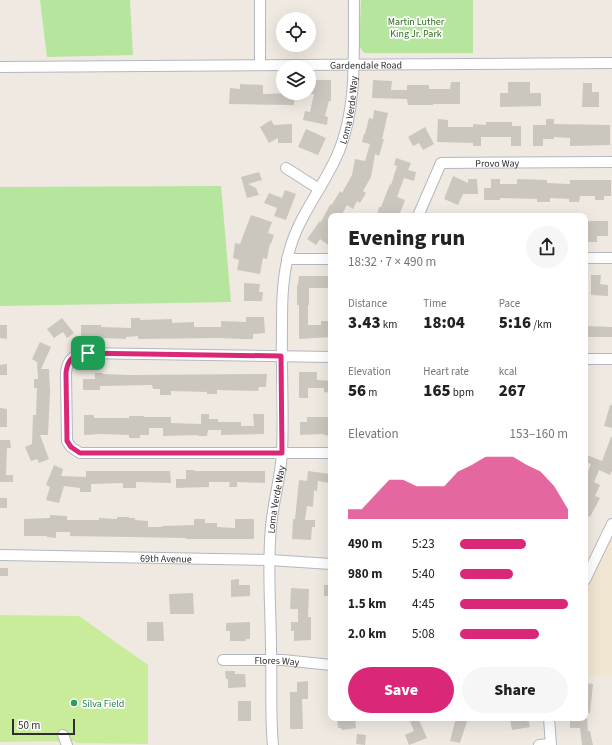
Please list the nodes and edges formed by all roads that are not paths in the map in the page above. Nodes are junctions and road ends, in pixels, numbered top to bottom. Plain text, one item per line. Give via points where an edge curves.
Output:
1 (260, 0) edge
2 (354, 0) edge
3 (612, 63) edge
4 (353, 64) junction
5 (260, 65) junction
6 (0, 67) edge
7 (612, 162) edge
8 (286, 168) dead end
9 (319, 190) junction
10 (419, 213) edge
11 (588, 258) edge
12 (612, 258) edge
13 (287, 259) junction
14 (328, 259) edge
15 (281, 356) junction
16 (328, 357) edge
17 (588, 359) edge
18 (612, 359) edge
19 (282, 453) junction
20 (328, 453) edge
21 (612, 524) edge
22 (0, 555) edge
23 (270, 560) junction
24 (328, 564) edge
25 (588, 573) edge
26 (223, 660) dead end
27 (272, 660) junction
28 (328, 665) edge
29 (549, 721) edge
30 (63, 735) dead end
31 (551, 744) edge
32 (67, 745) edge
33 (272, 745) edge
34 (539, 745) edge

1 - 5 street
2 - 4 street, Loma Verde Way
3 - 4 street, Gardendale Road
4 - 5 street, Gardendale Road
4 - 9 street, Loma Verde Way via 351,113 330,171
5 - 6 street, Gardendale Road
7 - 10 street, Provo Way via 441,163
8 - 9 street
9 - 13 street, Loma Verde Way via 299,224
11 - 12 street
13 - 14 street
13 - 15 street, Loma Verde Way via 283,279
15 - 16 street
15 - 19 street, Loma Verde Way
15 - 19 street via 80,353 73,356 67,364 66,373 67,441 80,453
17 - 18 street
19 - 20 street
19 - 23 street, Loma Verde Way via 271,528
21 - 25 street
22 - 23 street, 69th Avenue
23 - 24 street, 69th Avenue
23 - 27 street, Loma Verde Way
26 - 27 street, Flores Way
27 - 28 street, Flores Way
27 - 33 street, Loma Verde Way
29 - 31 street
30 - 32 street
31 - 34 street

